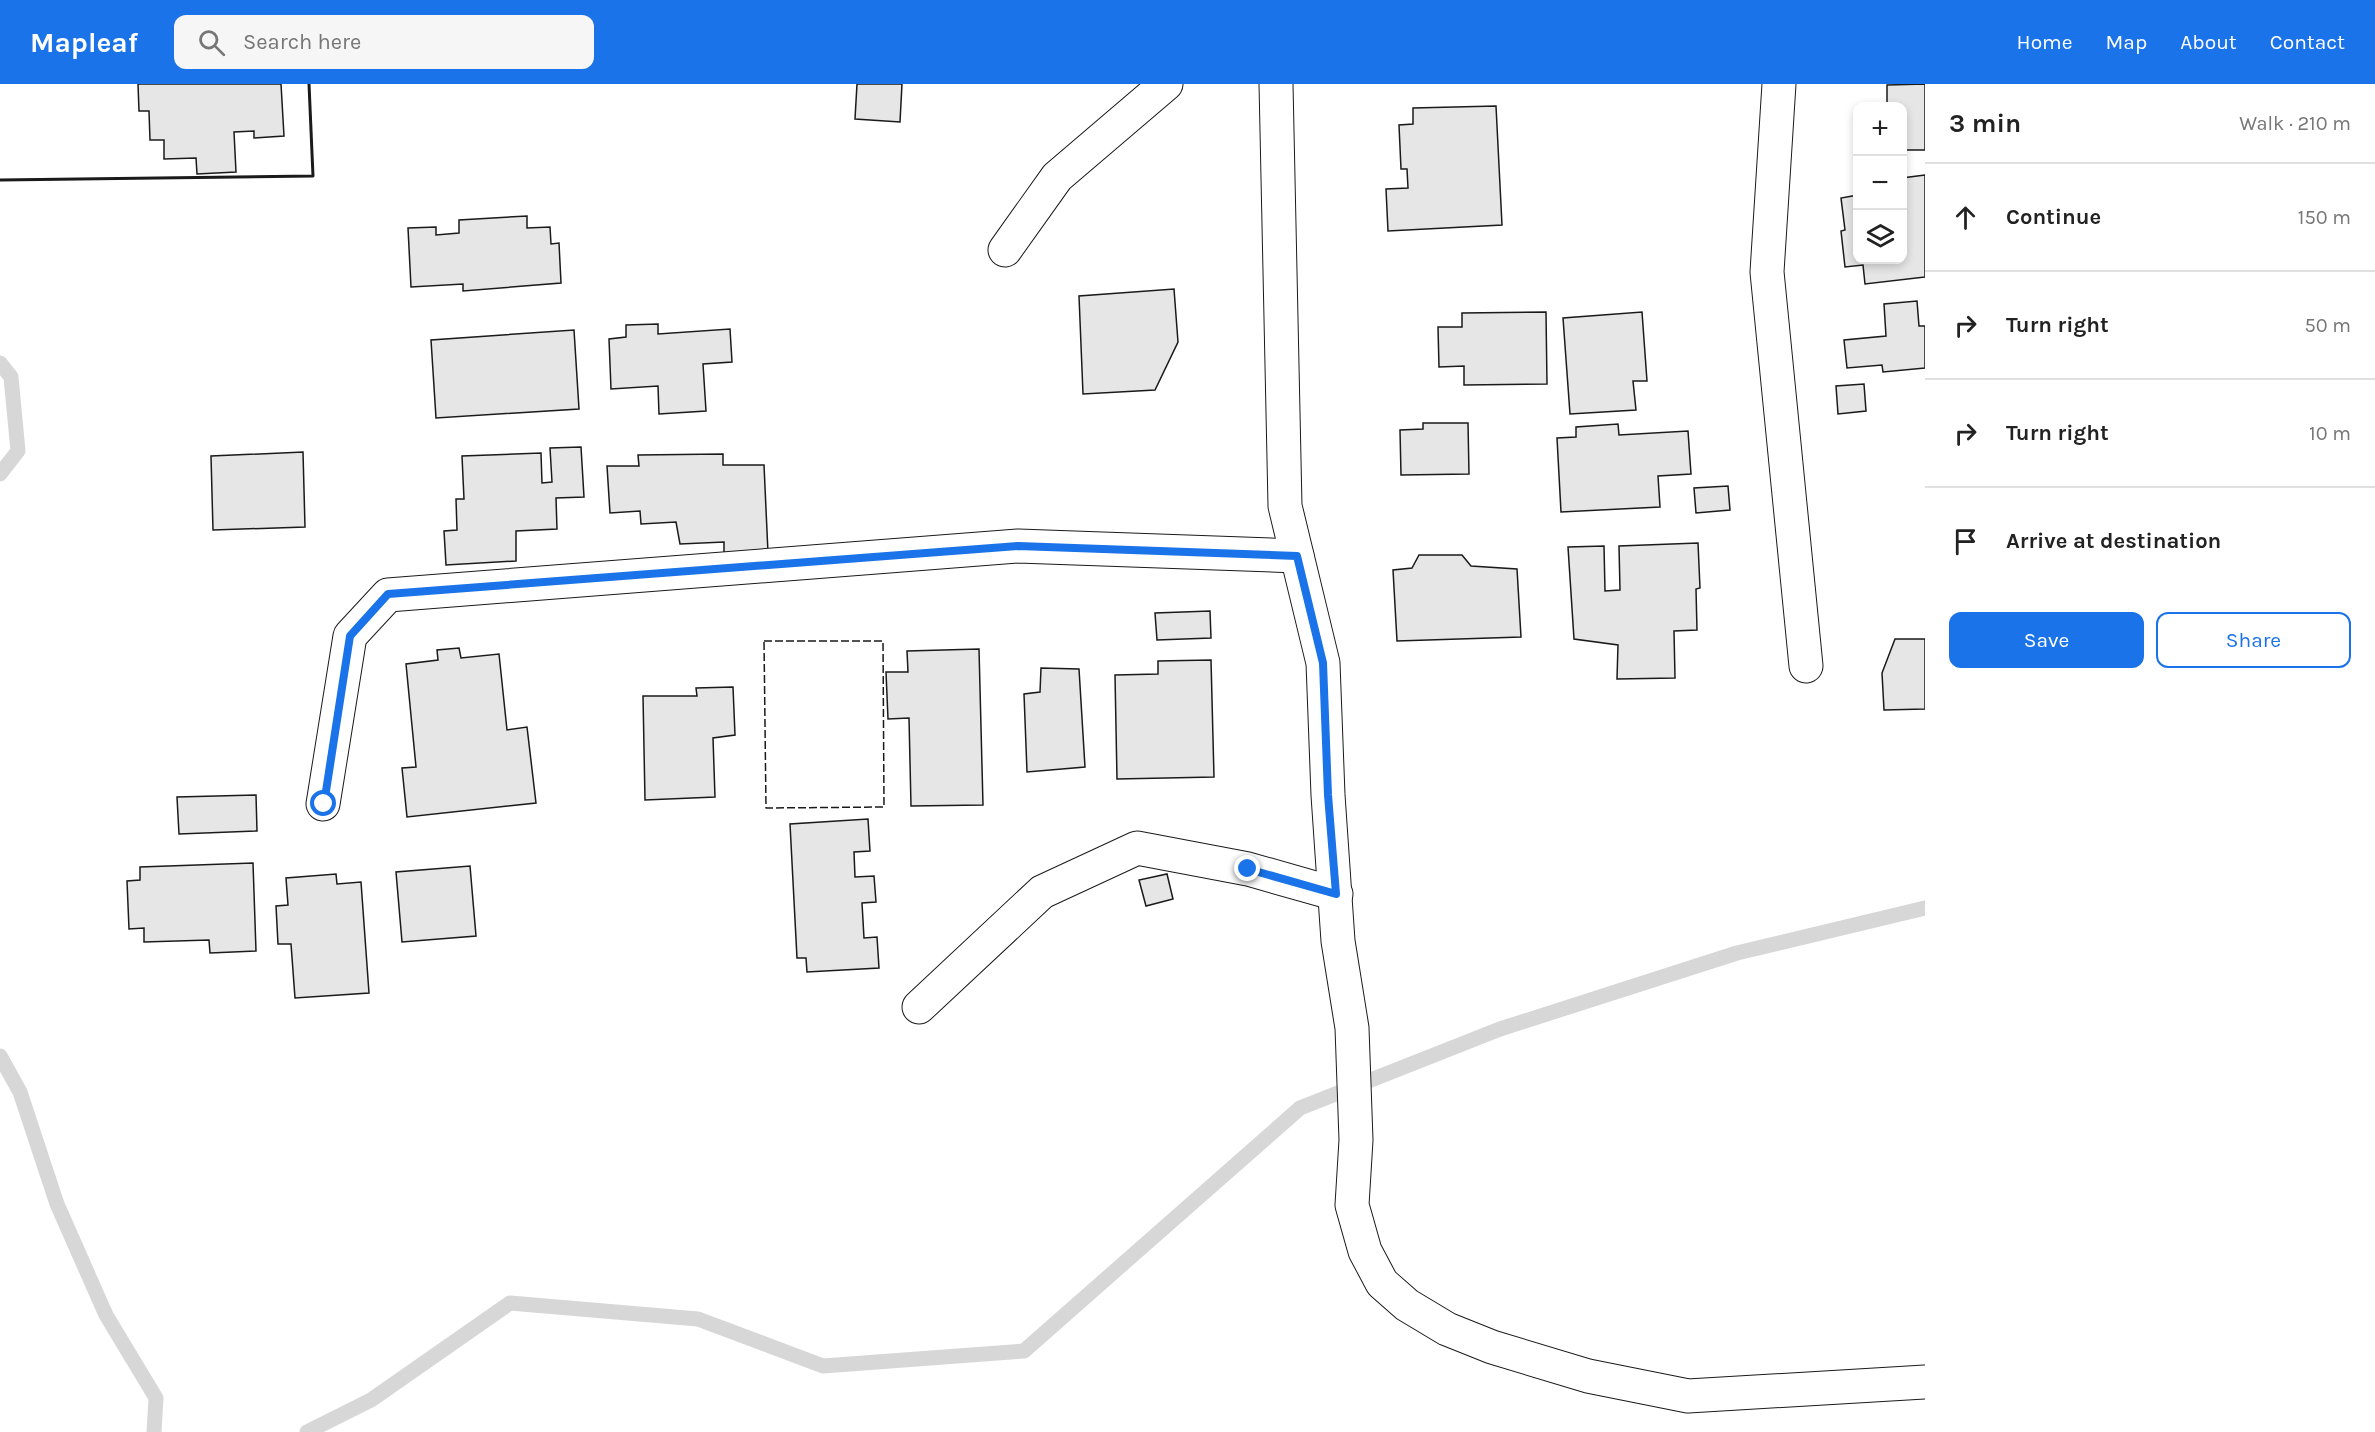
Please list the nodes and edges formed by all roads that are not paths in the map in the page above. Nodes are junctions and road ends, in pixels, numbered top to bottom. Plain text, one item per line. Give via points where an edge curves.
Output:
1 (1166, 84) edge
2 (1276, 84) edge
3 (1779, 84) edge
4 (1005, 250) dead end
5 (1297, 556) junction
6 (1806, 666) dead end
7 (324, 804) dead end
8 (1336, 894) junction
9 (919, 1007) dead end
10 (1925, 1382) edge

1 - 4 street via 1057,177
2 - 5 street via 1285,506
3 - 6 street via 1767,272
5 - 7 street via 1018,546 388,594 350,636
5 - 8 street via 1323,663
8 - 9 street via 1248,869 1137,848 1042,892
8 - 10 street via 1338,941 1352,1028 1356,1140 1352,1205 1365,1251 1382,1282 1407,1305 1447,1329 1492,1347 1588,1376 1688,1395

